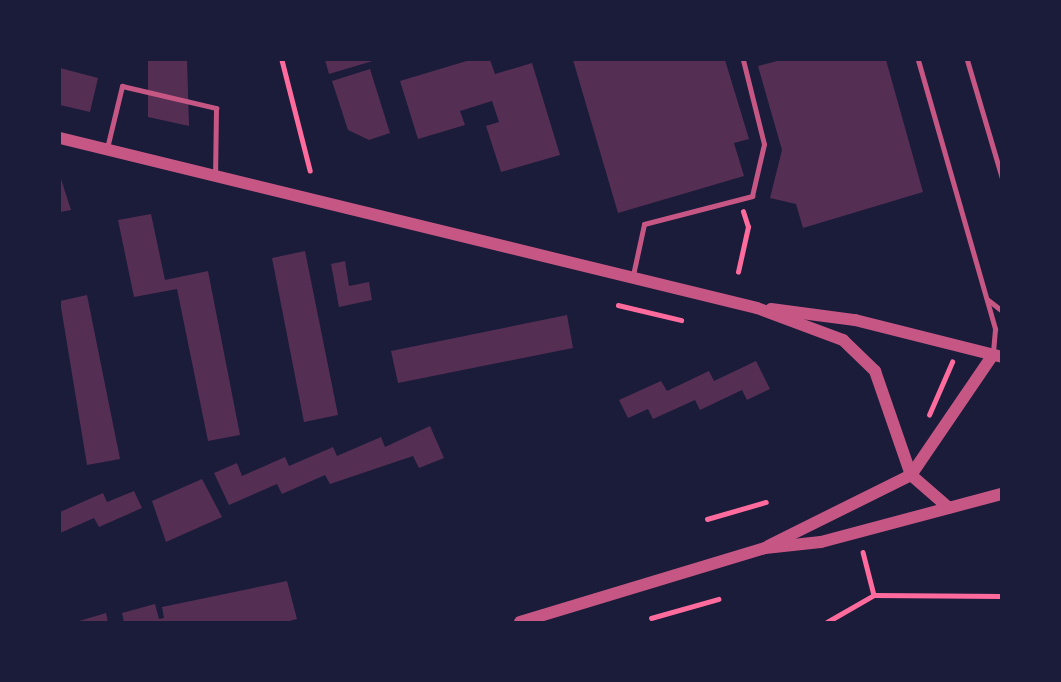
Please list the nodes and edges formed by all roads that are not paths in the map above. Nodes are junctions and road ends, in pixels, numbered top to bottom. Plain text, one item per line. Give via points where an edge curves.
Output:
1 (743, 60) edge
2 (918, 60) edge
3 (967, 60) edge
4 (60, 138) edge
5 (106, 150) junction
6 (215, 176) junction
7 (1002, 178) edge
8 (632, 278) junction
9 (985, 298) junction
10 (757, 309) junction
11 (1002, 312) edge
12 (997, 356) edge
13 (911, 475) junction
14 (1002, 494) edge
15 (949, 508) junction
16 (765, 548) junction
17 (520, 622) edge

1 - 8 lane via 764,144 752,196 644,224
2 - 9 lane
3 - 7 lane
4 - 5 street
5 - 6 street
5 - 6 lane via 122,86 216,108
6 - 8 street
8 - 10 street
9 - 11 lane
9 - 12 lane via 995,329
10 - 12 street via 855,320
10 - 13 street via 843,340 863,354 884,392
12 - 13 street
13 - 15 street
13 - 16 street via 815,517
14 - 15 street
15 - 16 street via 821,542
16 - 17 street

